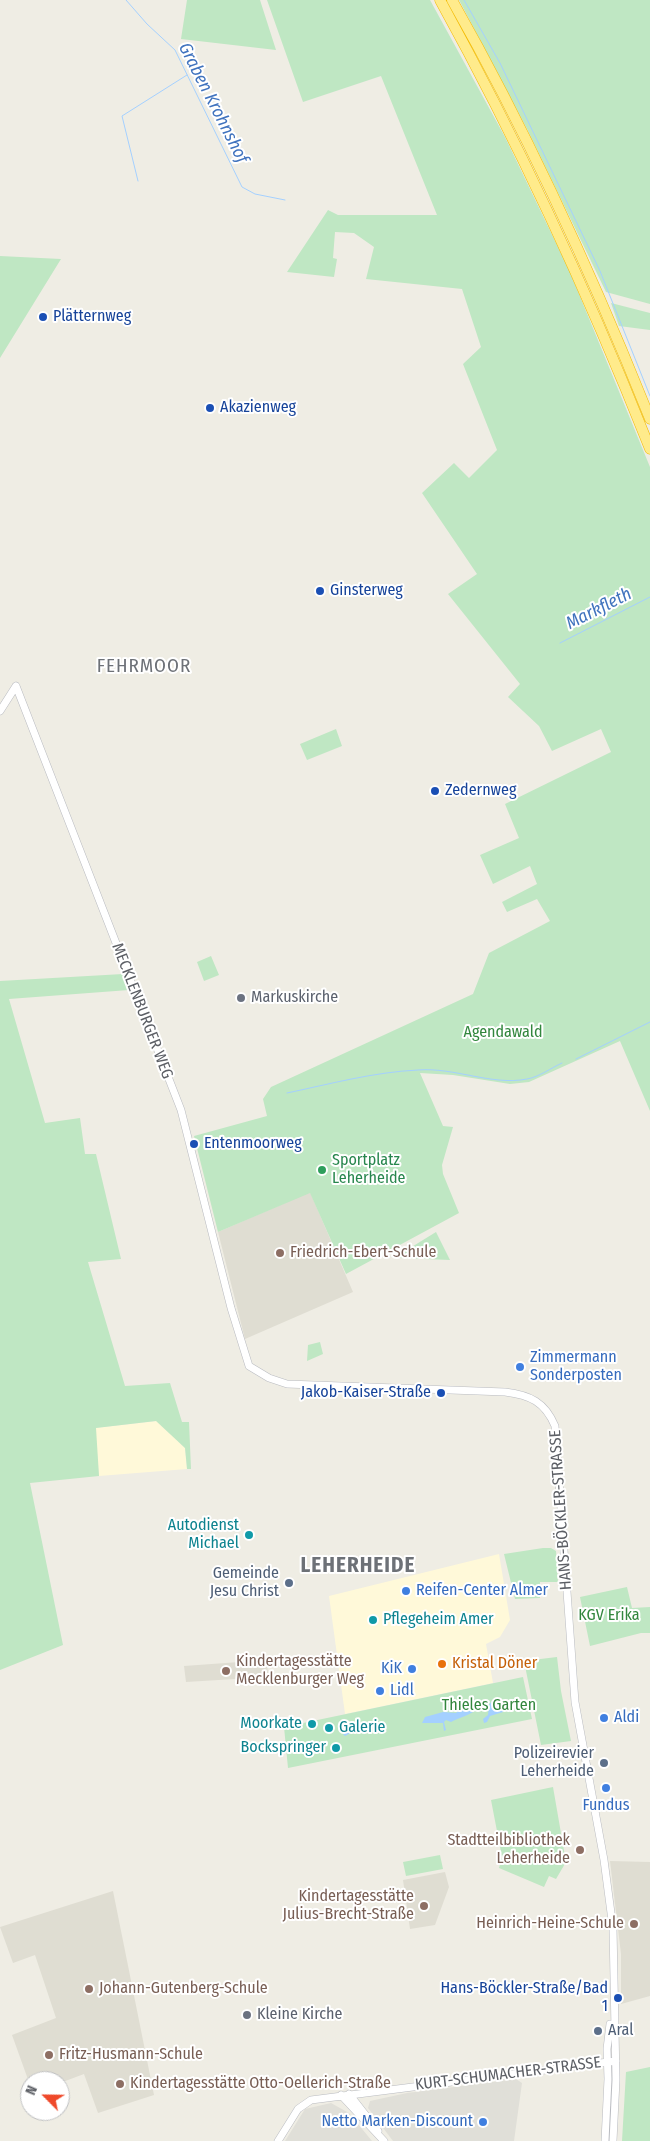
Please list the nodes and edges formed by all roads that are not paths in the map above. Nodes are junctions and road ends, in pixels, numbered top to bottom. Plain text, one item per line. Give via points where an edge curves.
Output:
1 (440, 0) edge
2 (452, 0) edge
3 (650, 419) edge
4 (650, 449) edge
5 (0, 711) edge
6 (241, 1346) junction
7 (249, 1366) joint
8 (267, 1378) junction
9 (613, 2006) junction
10 (616, 2061) junction
11 (608, 2062) junction
12 (345, 2095) junction
13 (278, 2141) edge
14 (384, 2141) edge
15 (605, 2141) edge
16 (613, 2141) edge

1 - 4 highway via 549,214 612,353
2 - 3 highway via 559,208
5 - 6 street, MECKLENBURGER WEG via 16,686 181,1110
6 - 7 street, MECKLENBURGER WEG
6 - 8 street, MECKLENBURGER WEG
7 - 8 street, HANS-BÖCKLER-STRASSE
8 - 9 street, HANS-BÖCKLER-STRASSE via 288,1384 516,1393 531,1396 551,1416 557,1438 575,1702 613,1928
9 - 10 street, HANS-BÖCKLER-STRASSE
9 - 11 street, HANS-BÖCKLER-STRASSE
10 - 11 street, KURT-SCHUMACHER-STRASSE
10 - 16 street, HANS-BÖCKLER-STRASSE
11 - 12 street, KURT-SCHUMACHER-STRASSE
11 - 15 street, HANS-BÖCKLER-STRASSE
12 - 13 street via 306,2102 298,2108
12 - 14 street

